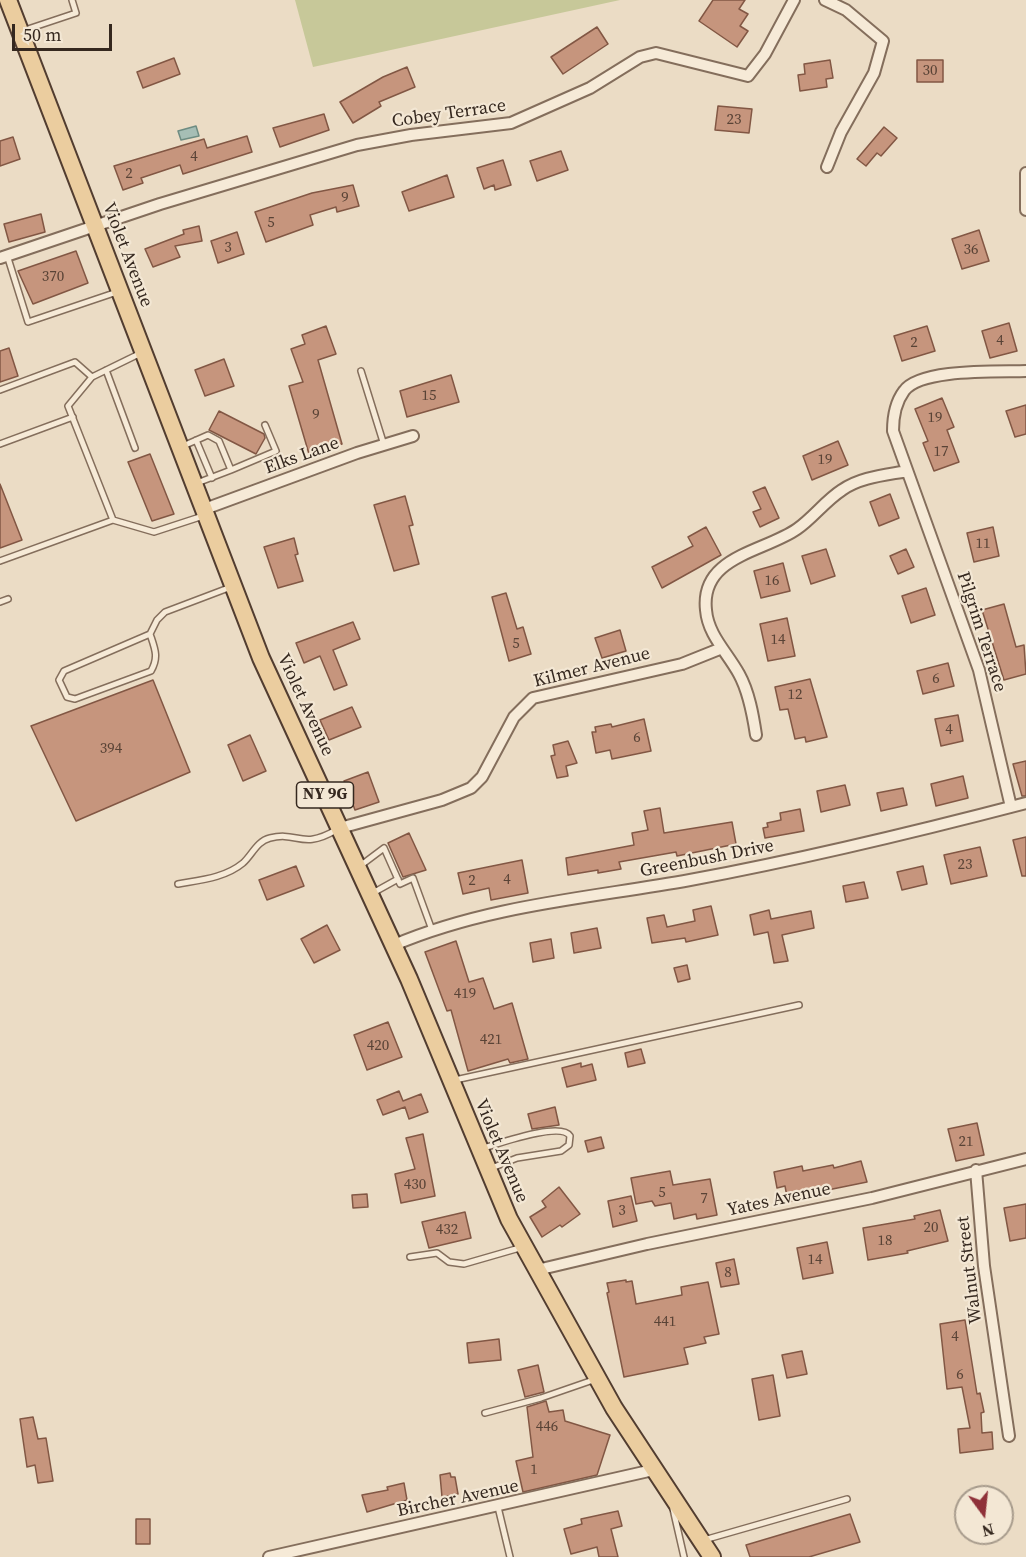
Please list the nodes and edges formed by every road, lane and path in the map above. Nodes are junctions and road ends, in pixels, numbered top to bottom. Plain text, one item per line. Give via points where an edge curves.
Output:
1 (8, 0) edge
2 (72, 0) edge
3 (793, 0) edge
4 (825, 0) edge
5 (20, 32) junction
6 (826, 167) dead end
7 (1026, 173) edge
8 (1026, 210) edge
9 (95, 226) junction
10 (3, 257) edge
11 (119, 291) junction
12 (142, 352) junction
13 (106, 370) junction
14 (361, 371) dead end
15 (1026, 371) edge
16 (92, 377) junction
17 (0, 390) edge
18 (73, 417) junction
19 (265, 424) dead end
20 (413, 436) dead end
21 (196, 440) junction
22 (0, 444) edge
23 (384, 445) junction
24 (178, 447) junction
25 (135, 448) dead end
26 (231, 470) junction
27 (907, 471) junction
28 (212, 478) junction
29 (193, 484) junction
30 (203, 513) junction
31 (114, 520) junction
32 (0, 561) edge
33 (232, 586) junction
34 (8, 599) dead end
35 (0, 602) edge
36 (150, 634) junction
37 (723, 648) junction
38 (756, 735) dead end
39 (1026, 803) edge
40 (1011, 807) junction
41 (340, 828) junction
42 (358, 867) junction
43 (398, 879) junction
44 (177, 884) dead end
45 (370, 894) junction
46 (432, 930) junction
47 (394, 945) junction
48 (799, 1005) dead end
49 (450, 1080) junction
50 (479, 1149) junction
51 (1026, 1159) edge
52 (488, 1169) junction
53 (976, 1170) junction
54 (524, 1246) junction
55 (410, 1257) dead end
56 (537, 1270) junction
57 (597, 1379) junction
58 (485, 1413) dead end
59 (1009, 1436) dead end
60 (653, 1470) junction
61 (669, 1495) junction
62 (847, 1499) dead end
63 (498, 1507) junction
64 (701, 1541) junction
65 (269, 1557) edge
66 (510, 1557) edge
67 (684, 1557) edge
68 (712, 1557) edge

1 - 5 main road, Violet Avenue / NY 9G
2 - 5 lane via 76,13
3 - 9 street, Cobey Terrace via 765,54 748,76 650,54 590,88 511,123 357,145
4 - 6 street via 846,10 883,41 874,73
5 - 9 main road, Violet Avenue / NY 9G
7 - 8 street
9 - 10 street
9 - 11 main road, Violet Avenue / NY 9G
10 - 11 lane via 28,322
11 - 12 main road, Violet Avenue / NY 9G
12 - 13 lane
12 - 24 main road, Violet Avenue / NY 9G
13 - 16 lane
13 - 25 lane
14 - 23 lane
15 - 27 street, Pilgrim Terrace via 937,376 918,380 904,390 893,414 892,431
16 - 17 lane via 75,362
16 - 18 lane via 68,406
18 - 22 lane
18 - 31 lane
19 - 26 lane via 276,451
20 - 23 street, Elks Lane
21 - 24 lane
21 - 26 lane via 208,435 219,441
21 - 28 lane
23 - 30 street, Elks Lane
24 - 29 main road, Violet Avenue / NY 9G
26 - 28 lane
27 - 37 street via 863,480 843,489 798,529 723,565 714,575 705,599 710,626
27 - 40 street, Pilgrim Terrace via 979,670
28 - 29 lane
29 - 30 main road, Violet Avenue / NY 9G
30 - 31 lane via 154,532
30 - 33 main road, Violet Avenue / NY 9G
31 - 32 lane
33 - 36 lane via 165,612
33 - 41 main road, Violet Avenue / NY 9G
34 - 35 lane
36 - 36 lane via 64,671 59,681 67,697 75,699 151,671 157,654
37 - 38 street via 740,675
37 - 41 street, Kilmer Avenue via 682,664 533,698 514,717 482,777 471,788
39 - 40 street, Greenbush Drive
40 - 46 street, Greenbush Drive via 750,869 496,912
41 - 42 main road, Violet Avenue / NY 9G
41 - 44 lane via 319,840 282,836 267,839 223,875
42 - 43 lane via 384,848
42 - 45 main road, Violet Avenue / NY 9G
43 - 45 lane
43 - 46 lane via 400,884 413,878
45 - 47 main road, Violet Avenue / NY 9G
46 - 47 street, Greenbush Drive
47 - 49 main road, Violet Avenue / NY 9G
48 - 49 lane
49 - 50 main road, Violet Avenue / NY 9G
50 - 52 main road, Violet Avenue / NY 9G
50 - 52 lane via 545,1131 562,1130 570,1136 569,1145 561,1152 517,1158
51 - 53 street, Yates Avenue
52 - 54 main road, Violet Avenue / NY 9G
53 - 56 street, Yates Avenue via 872,1198
53 - 59 street, Walnut Street via 984,1266
54 - 55 lane via 464,1264 449,1262 438,1253
54 - 56 main road, Violet Avenue / NY 9G
56 - 57 main road, Violet Avenue / NY 9G
57 - 58 lane
57 - 60 main road, Violet Avenue / NY 9G
60 - 61 main road, Violet Avenue / NY 9G
60 - 63 street, Bircher Avenue
61 - 64 main road, Violet Avenue / NY 9G
61 - 67 lane
62 - 64 lane
63 - 65 street, Bircher Avenue
63 - 66 lane
64 - 68 main road, Violet Avenue / NY 9G

